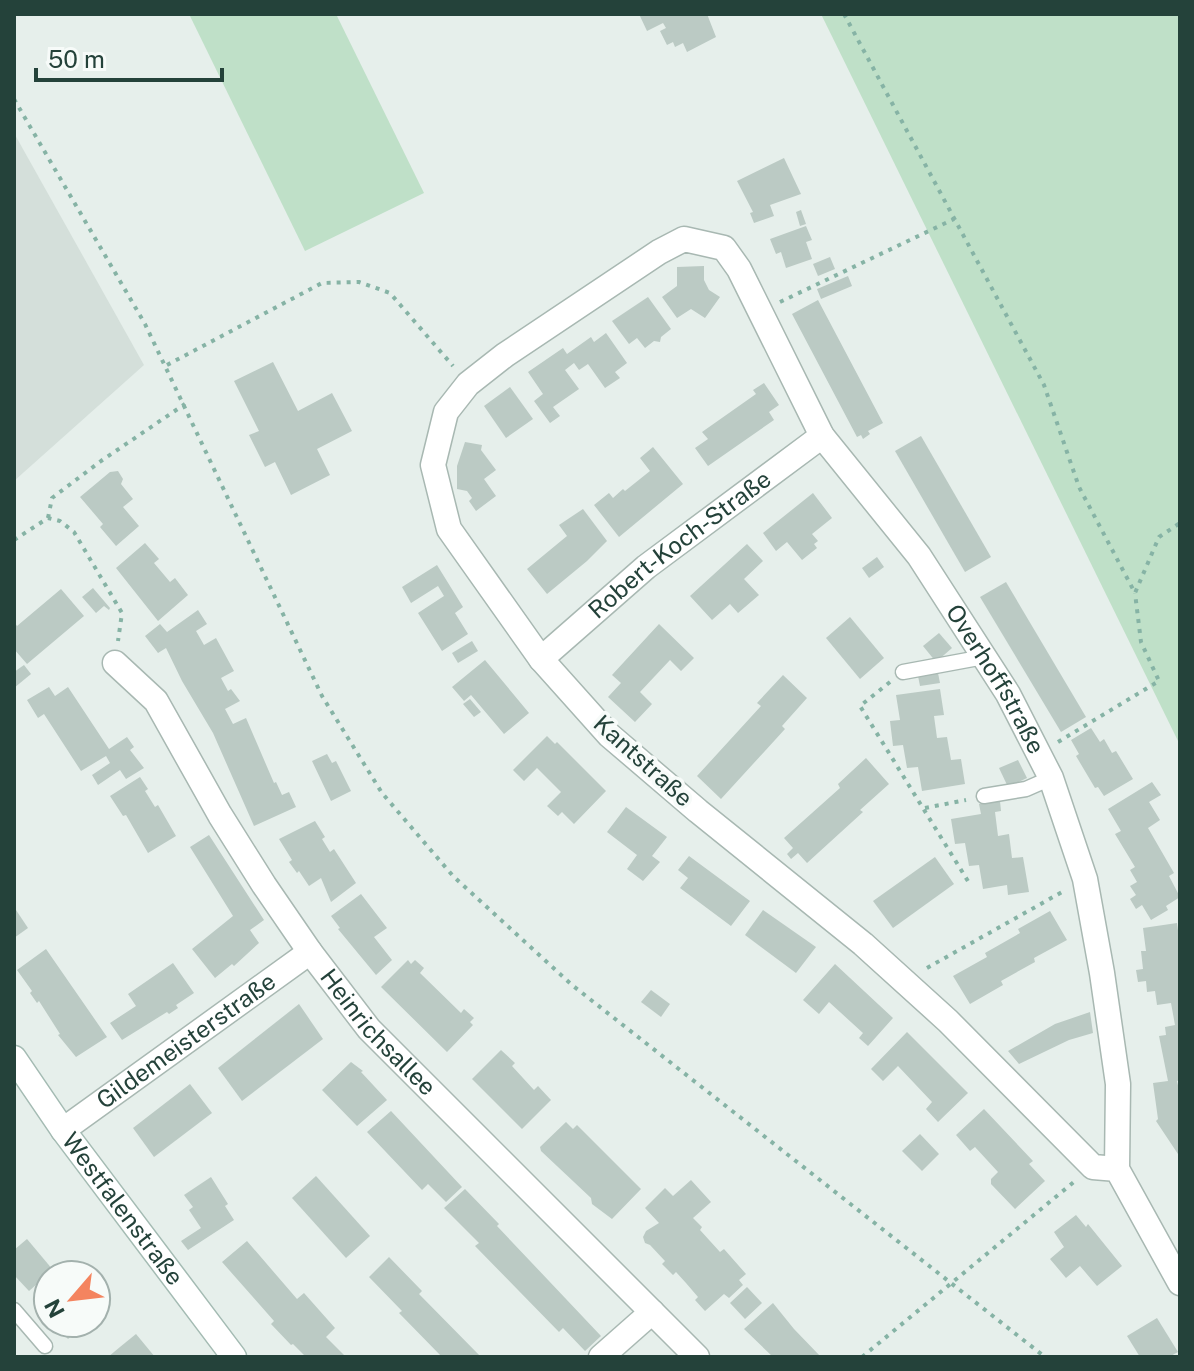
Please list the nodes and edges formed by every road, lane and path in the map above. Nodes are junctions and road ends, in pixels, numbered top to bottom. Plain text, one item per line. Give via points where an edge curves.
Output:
1 (844, 14) edge
2 (14, 99) edge
3 (954, 219) junction
4 (724, 248) joint
5 (761, 312) junction
6 (167, 365) junction
7 (468, 384) junction
8 (185, 404) junction
9 (822, 436) junction
10 (48, 518) junction
11 (1180, 523) edge
12 (14, 540) edge
13 (1135, 593) junction
14 (984, 657) junction
15 (541, 659) junction
16 (115, 663) joint
17 (903, 672) joint
18 (1038, 753) junction
19 (1051, 778) junction
20 (984, 796) joint
21 (925, 808) junction
22 (1085, 879) junction
23 (971, 886) dead end
24 (310, 952) junction
25 (904, 981) junction
26 (14, 1058) edge
27 (63, 1130) junction
28 (1105, 1168) junction
29 (952, 1282) junction
30 (1180, 1283) edge
31 (14, 1310) edge
32 (652, 1312) junction
33 (45, 1346) dead end
34 (234, 1357) edge
35 (601, 1357) edge
36 (697, 1357) edge
37 (862, 1357) edge
38 (1045, 1357) edge

1 - 3 path
2 - 6 path
3 - 5 path
3 - 13 path via 1044,385 1079,487
4 - 5 street, Overhoffstraße
4 - 7 street, Kantstraße via 684,239 659,252
5 - 9 street, Overhoffstraße
6 - 7 path via 322,283 359,282 390,293
6 - 8 path
7 - 15 street, Kantstraße via 446,412 433,465 449,529
8 - 10 path via 52,498
8 - 29 path via 322,696 382,793 453,876 572,985
9 - 14 street, Overhoffstraße via 919,556
9 - 15 street, Robert-Koch-Straße via 646,567
10 - 12 path
10 - 16 path via 74,532 122,613
11 - 13 path via 1159,537
13 - 18 path via 1141,642 1159,681
14 - 17 lane
14 - 18 street, Overhoffstraße
15 - 25 street, Kantstraße via 609,735
16 - 24 street, Heinrichsallee via 156,701 220,815
17 - 21 path via 860,706
18 - 19 street, Overhoffstraße
19 - 20 lane via 1026,789
19 - 22 street, Overhoffstraße
20 - 21 path
21 - 23 path
22 - 25 path
22 - 28 street, Overhoffstraße via 1118,1084
24 - 27 street, Gildemeisterstraße
24 - 32 street, Heinrichsallee via 369,1029
25 - 28 street, Kantstraße
26 - 27 street, Westfalenstraße
27 - 34 street, Westfalenstraße
28 - 29 path
28 - 30 street, Kantstraße
29 - 37 path
29 - 38 path
31 - 33 lane
32 - 35 street
32 - 36 street, Heinrichsallee

